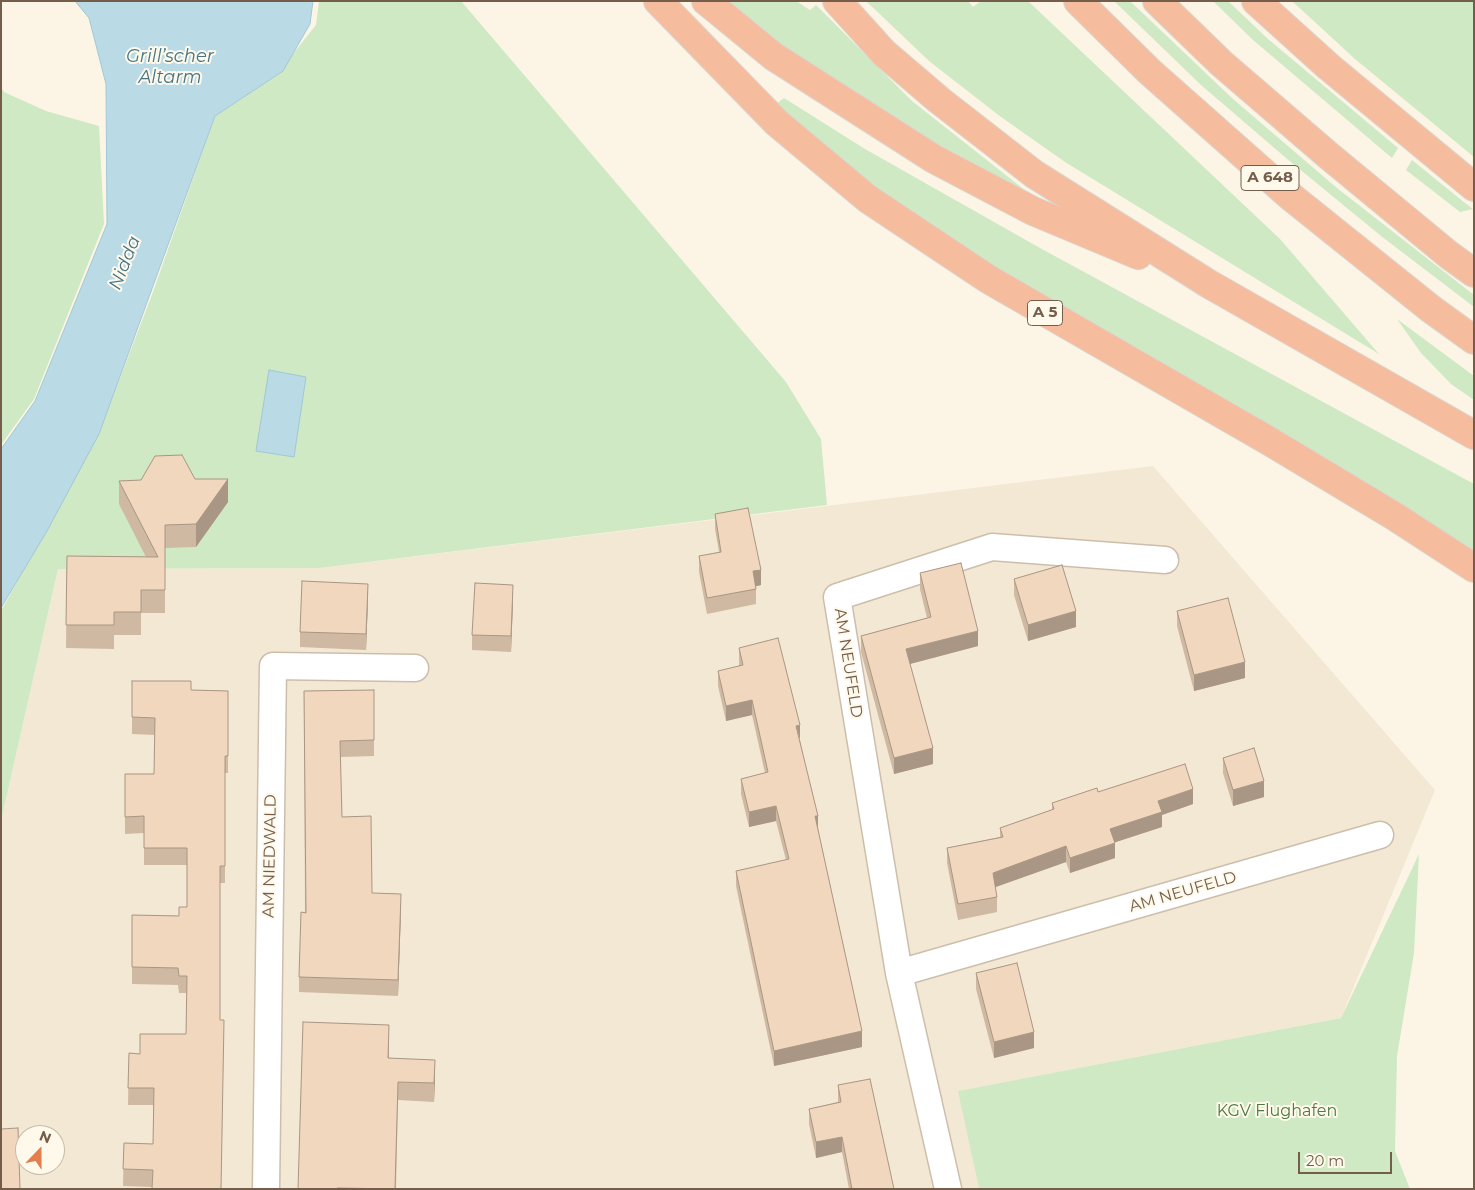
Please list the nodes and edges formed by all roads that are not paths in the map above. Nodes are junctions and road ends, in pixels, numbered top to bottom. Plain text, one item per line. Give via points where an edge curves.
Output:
1 (658, 1) edge
2 (706, 1) edge
3 (837, 1) edge
4 (1078, 1) edge
5 (1157, 1) edge
6 (1256, 1) edge
7 (1474, 187) edge
8 (1474, 273) edge
9 (1209, 284) junction
10 (1474, 340) edge
11 (1474, 435) edge
12 (1165, 560) dead end
13 (1474, 568) edge
14 (415, 668) dead end
15 (1380, 835) dead end
16 (899, 973) junction
17 (266, 1189) edge
18 (948, 1189) edge

1 - 13 highway, A 5 via 777,123 868,199 988,279 1269,441
2 - 9 highway via 773,56 934,159 1033,211
3 - 9 highway via 884,53 1034,174
4 - 10 highway, A 648 via 1150,72 1290,196
5 - 8 highway via 1221,63
6 - 7 highway via 1329,67
9 - 11 highway
12 - 16 street, AM NEUFELD via 992,546 837,597
14 - 17 street, AM NIEDWALD via 273,666
15 - 16 street, AM NEUFELD
16 - 18 street, AM NEUFELD

